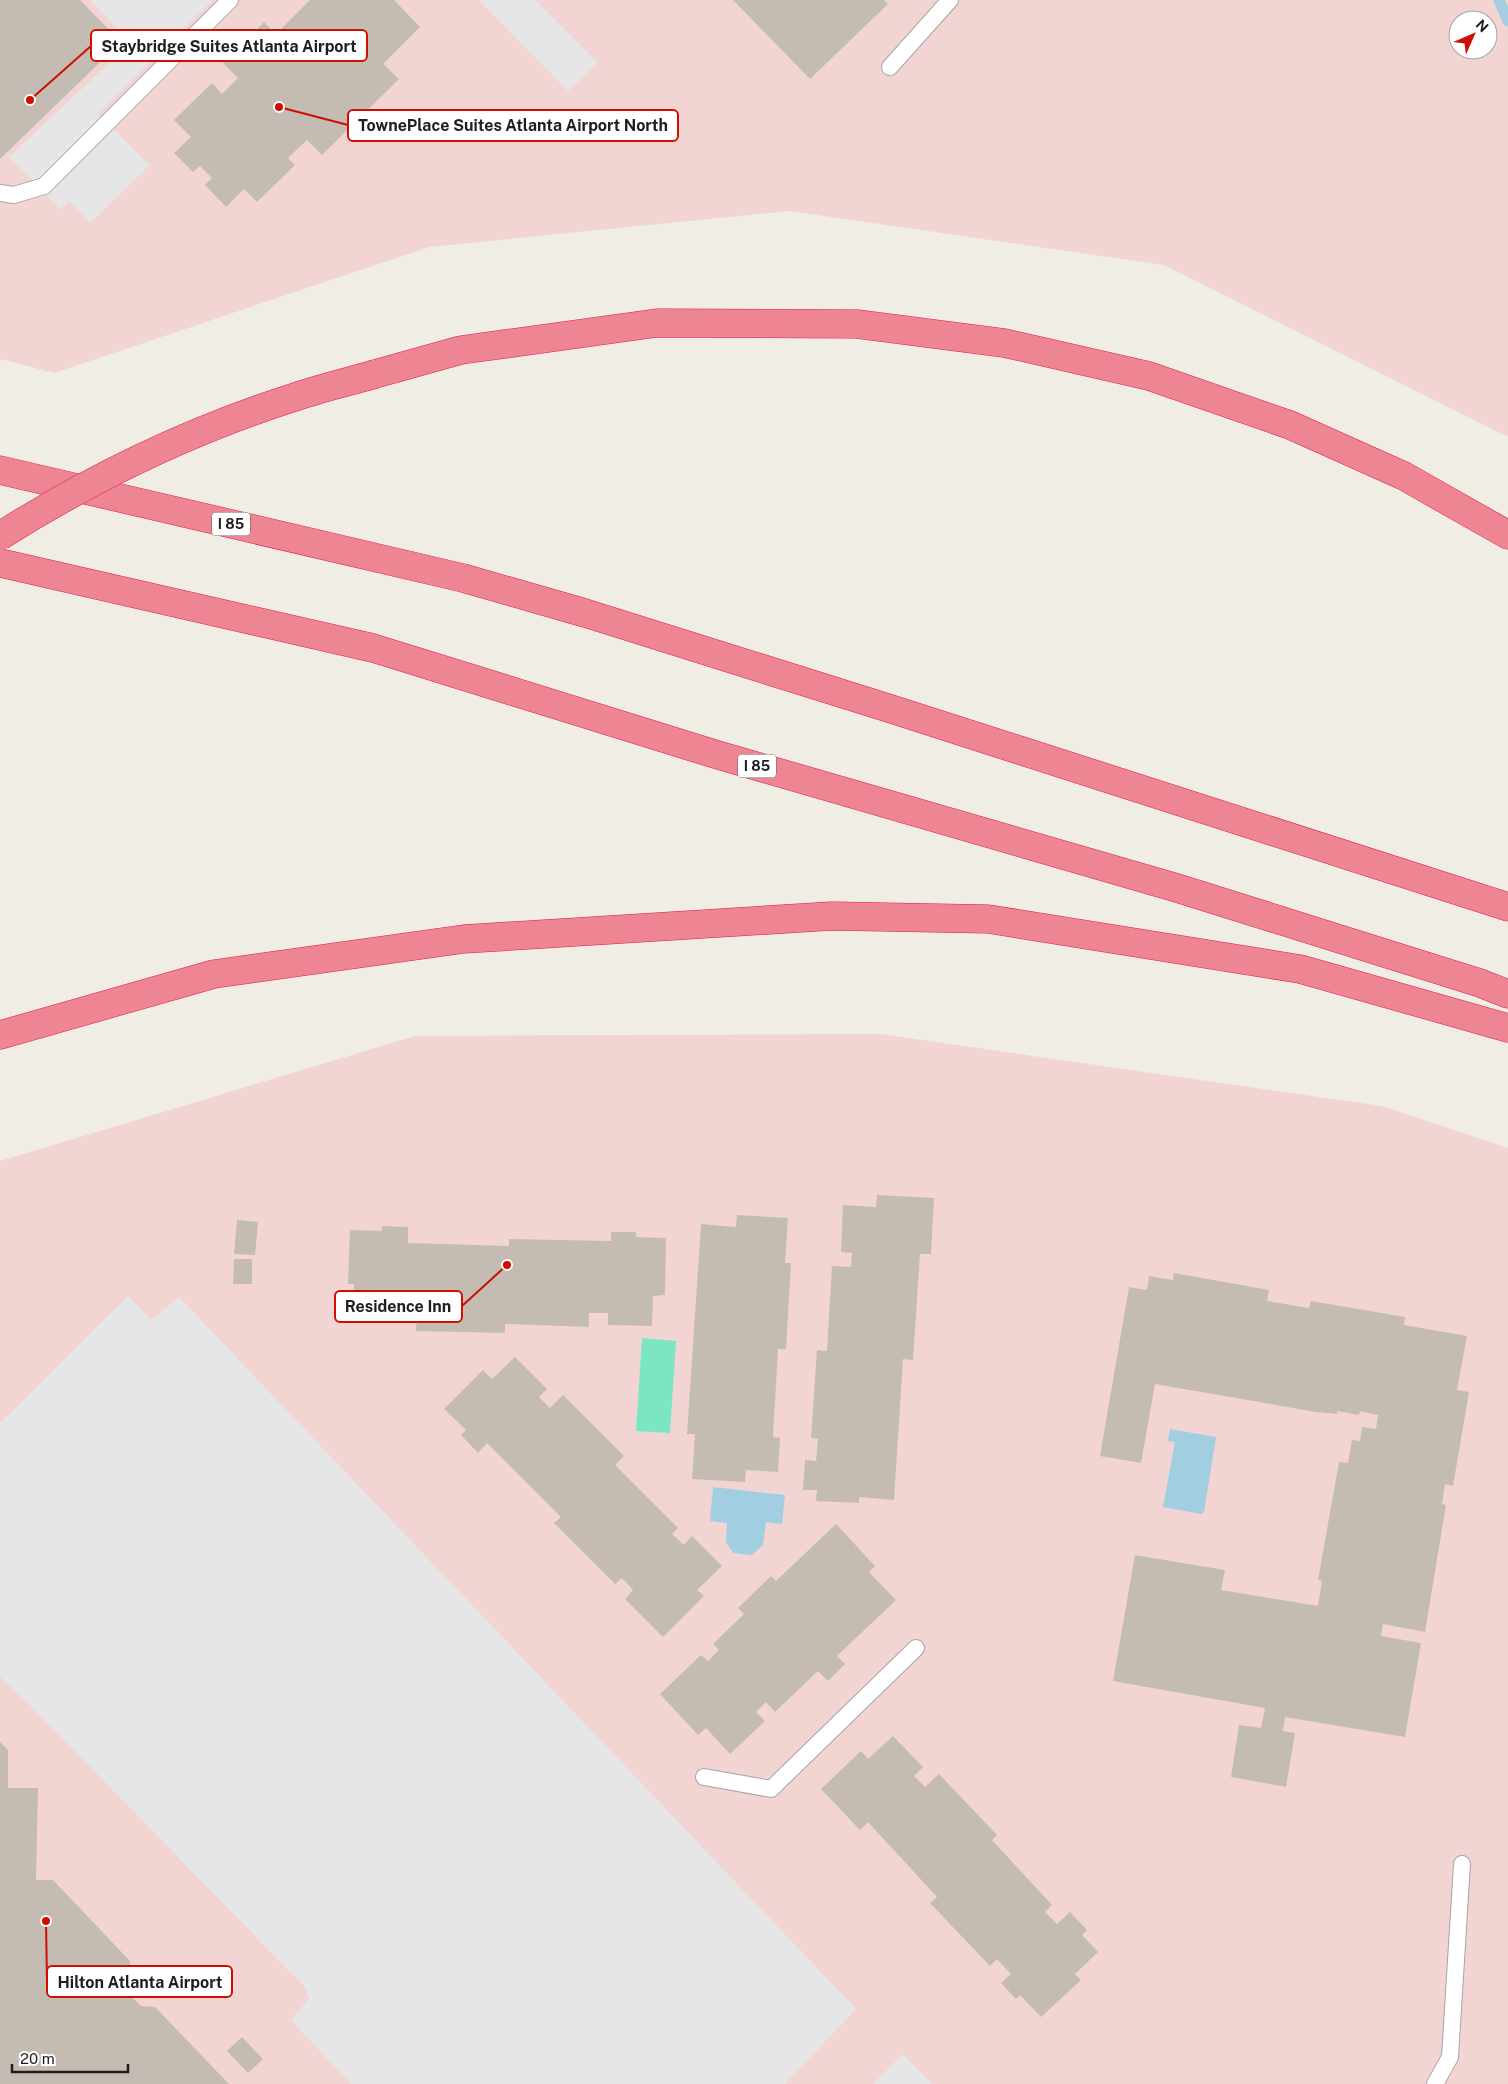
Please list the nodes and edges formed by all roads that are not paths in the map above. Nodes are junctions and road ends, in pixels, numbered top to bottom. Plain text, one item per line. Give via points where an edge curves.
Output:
1 (230, 0) edge
2 (950, 0) edge
3 (890, 67) dead end
4 (0, 193) edge
5 (0, 470) edge
6 (1508, 535) edge
7 (0, 536) edge
8 (0, 563) edge
9 (1508, 907) edge
10 (1508, 994) edge
11 (1508, 1028) edge
12 (0, 1035) edge
13 (916, 1648) dead end
14 (704, 1777) dead end
15 (1462, 1864) dead end
16 (1435, 2084) edge

1 - 4 lane via 44,186 14,195
2 - 3 lane
5 - 9 highway, I 85 via 463,578 585,613
6 - 7 highway, bridge via 1404,476 1290,425 1149,376 1004,343 857,324 657,323 461,350 294,397 214,426 129,463
8 - 10 highway, I 85 via 373,648 718,755 1177,888
11 - 12 highway via 1300,969 988,919 832,916 464,939 214,974
13 - 14 lane via 771,1789
15 - 16 lane via 1450,2057

